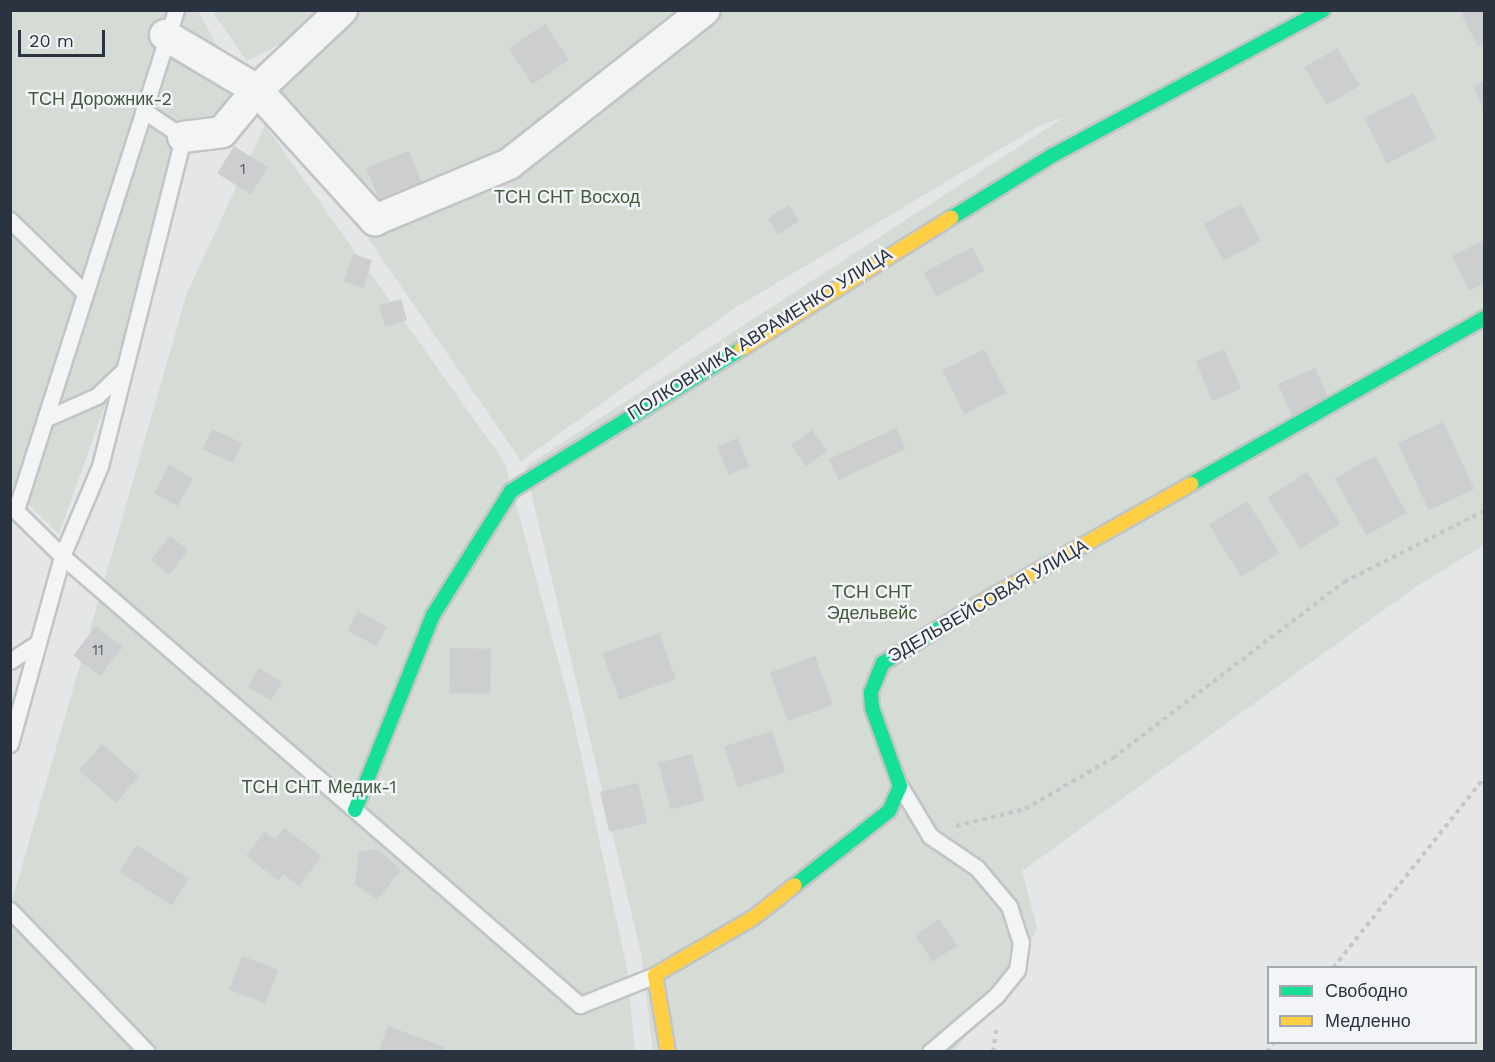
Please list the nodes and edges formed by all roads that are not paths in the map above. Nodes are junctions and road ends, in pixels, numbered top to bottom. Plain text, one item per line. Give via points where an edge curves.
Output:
1 (342, 10) edge
2 (705, 10) edge
3 (1323, 10) edge
4 (171, 23) edge
5 (257, 90) junction
6 (143, 110) junction
7 (183, 137) junction
8 (10, 220) edge
9 (84, 292) junction
10 (1485, 318) edge
11 (124, 370) junction
12 (45, 419) junction
13 (13, 508) edge
14 (62, 556) junction
15 (34, 645) junction
16 (10, 661) edge
17 (10, 744) edge
18 (900, 786) junction
19 (356, 810) junction
20 (10, 910) edge
21 (655, 975) junction
22 (147, 1052) edge
23 (668, 1052) edge
24 (930, 1052) edge

1 - 5 street
2 - 5 street via 509,164 375,220
3 - 19 street, ПОЛКОВНИКА АВРАМЕНКО УЛИЦА via 1053,155 511,491 434,615
4 - 5 street
4 - 6 lane
5 - 7 street via 222,132
6 - 7 lane
6 - 9 lane
7 - 11 lane
8 - 9 lane
9 - 12 lane
10 - 18 street, ЭДЕЛЬВЕЙСОВАЯ УЛИЦА via 894,652 883,663 871,692 872,708
11 - 12 lane via 97,396
11 - 14 lane via 100,466
12 - 13 lane
13 - 14 lane
14 - 15 lane
14 - 19 lane
15 - 16 lane
15 - 17 lane
18 - 21 street via 889,811 833,857 753,918
18 - 24 lane via 930,836 977,868 1009,906 1021,942 1017,970 997,995
19 - 21 lane via 580,1005
20 - 22 lane
21 - 23 street

